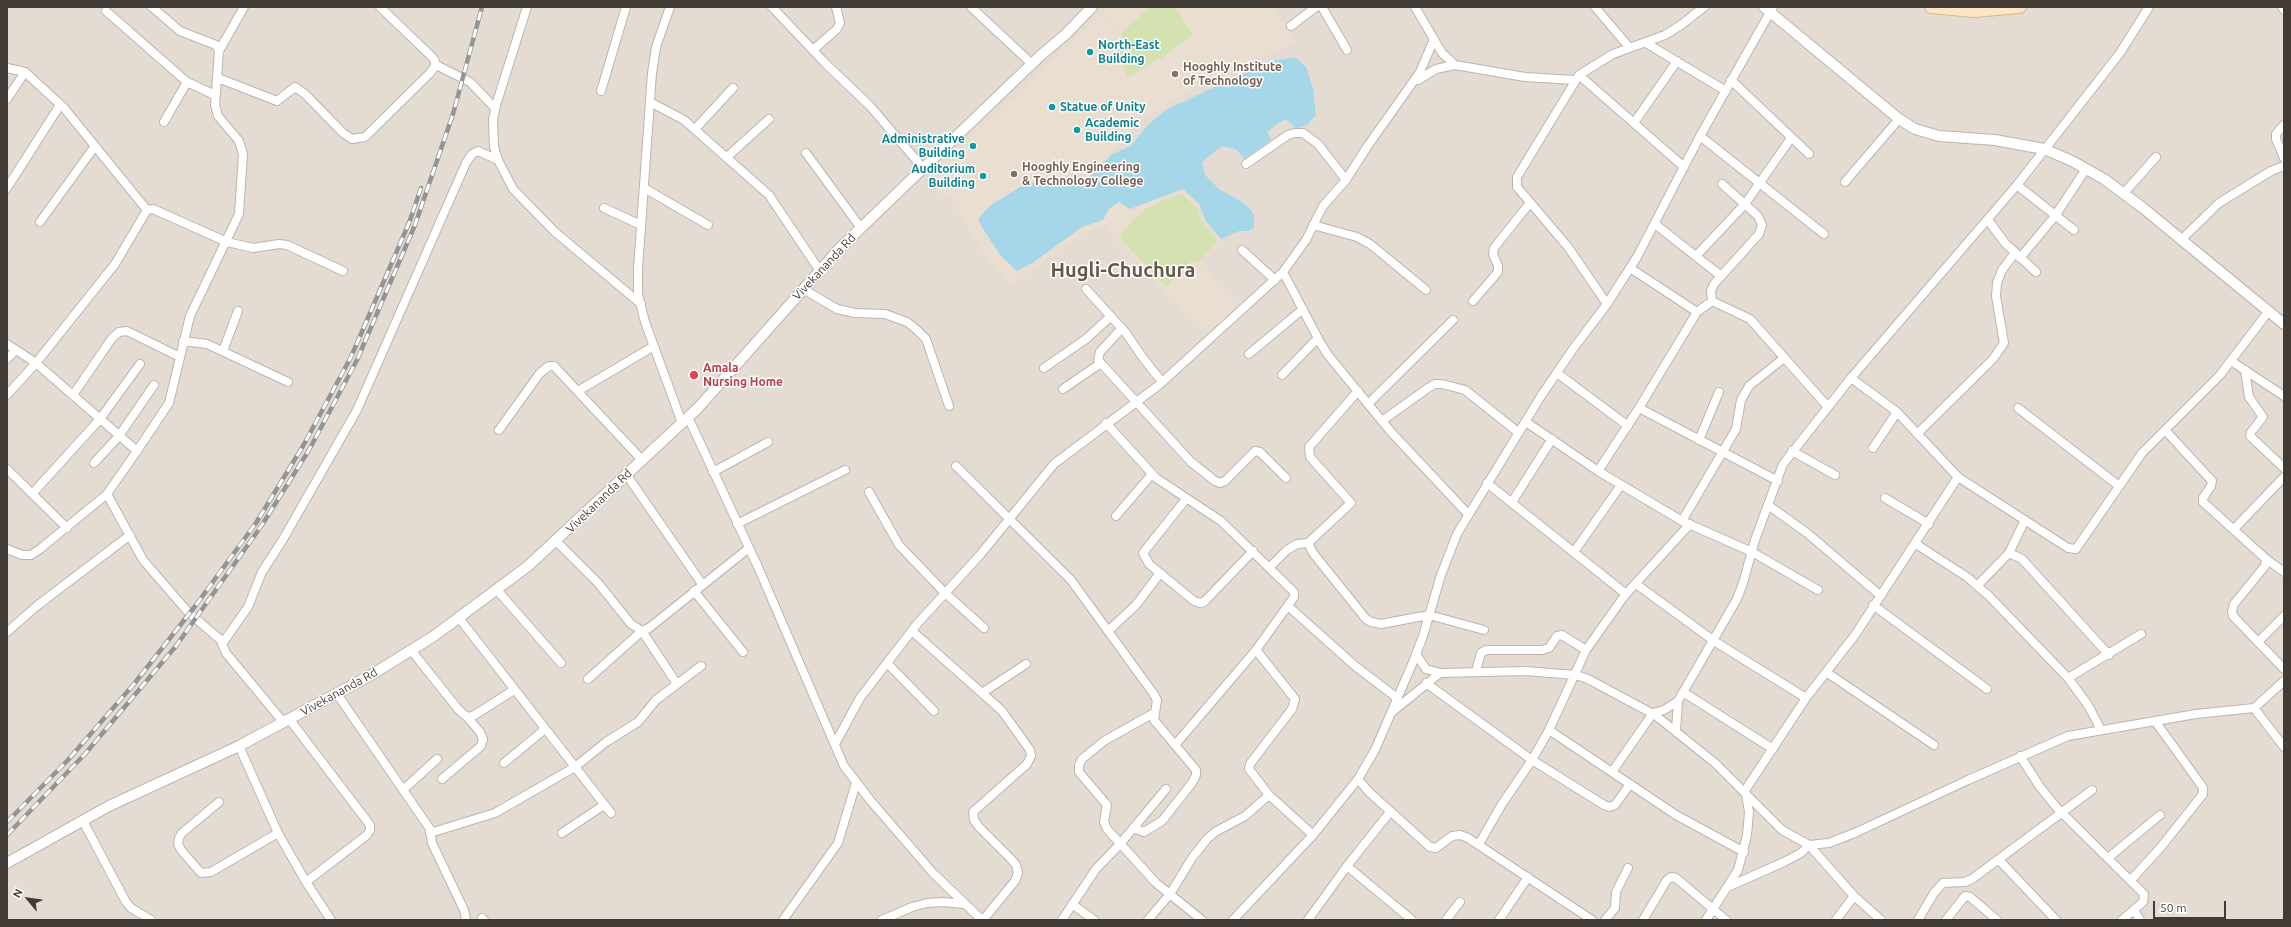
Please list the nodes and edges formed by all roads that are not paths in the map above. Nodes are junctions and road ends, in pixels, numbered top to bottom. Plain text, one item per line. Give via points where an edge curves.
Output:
1 (152, 7) edge
2 (244, 7) edge
3 (380, 7) edge
4 (527, 7) edge
5 (626, 7) edge
6 (670, 7) edge
7 (772, 7) edge
8 (836, 7) edge
9 (971, 7) edge
10 (1092, 7) edge
11 (1316, 7) edge
12 (1322, 7) edge
13 (1415, 7) edge
14 (1595, 7) edge
15 (1704, 7) edge
16 (1931, 7) edge
17 (2020, 7) edge
18 (2149, 7) edge
19 (2282, 7) edge
20 (1769, 9) edge
21 (106, 10) dead end
22 (2284, 10) edge
23 (1291, 26) dead end
24 (1434, 39) junction
25 (1646, 43) junction
26 (1629, 47) junction
27 (813, 50) junction
28 (1347, 50) dead end
29 (220, 51) junction
30 (1677, 61) junction
31 (1032, 64) junction
32 (436, 65) junction
33 (1455, 65) junction
34 (7, 68) edge
35 (25, 72) junction
36 (218, 78) junction
37 (1577, 78) junction
38 (1731, 80) junction
39 (187, 82) junction
40 (1412, 84) junction
41 (733, 88) dead end
42 (1726, 90) junction
43 (601, 91) dead end
44 (215, 95) junction
45 (7, 99) edge
46 (650, 102) junction
47 (60, 105) junction
48 (495, 108) junction
49 (769, 119) dead end
50 (1899, 119) junction
51 (164, 122) dead end
52 (1634, 123) junction
53 (2284, 125) edge
54 (695, 129) junction
55 (1700, 136) junction
56 (1791, 138) junction
57 (95, 146) junction
58 (2044, 149) junction
59 (806, 153) dead end
60 (1809, 154) dead end
61 (726, 157) junction
62 (2156, 157) dead end
63 (2284, 158) edge
64 (498, 160) junction
65 (1246, 164) dead end
66 (2284, 166) edge
67 (1684, 167) junction
68 (923, 168) junction
69 (2086, 169) junction
70 (1346, 180) junction
71 (1760, 182) junction
72 (1845, 182) dead end
73 (1722, 184) dead end
74 (2017, 185) junction
75 (7, 188) edge
76 (644, 188) junction
77 (2124, 193) junction
78 (1529, 204) junction
79 (1744, 204) junction
80 (604, 208) dead end
81 (147, 210) junction
82 (2055, 216) junction
83 (1988, 220) junction
84 (40, 222) dead end
85 (1655, 224) junction
86 (641, 225) junction
87 (708, 225) dead end
88 (1313, 225) junction
89 (861, 228) junction
90 (2074, 230) dead end
91 (1824, 234) dead end
92 (2181, 240) junction
93 (227, 242) junction
94 (1242, 250) dead end
95 (1696, 256) junction
96 (2018, 256) junction
97 (1630, 268) junction
98 (343, 270) dead end
99 (820, 271) junction
100 (1283, 272) junction
101 (2036, 272) dead end
102 (1720, 276) junction
103 (1275, 280) junction
104 (1086, 289) dead end
105 (803, 290) junction
106 (1426, 290) dead end
107 (1473, 301) dead end
108 (1712, 302) junction
109 (641, 304) junction
110 (1607, 304) junction
111 (1303, 309) junction
112 (238, 311) dead end
113 (1697, 312) junction
114 (2268, 312) junction
115 (1111, 316) junction
116 (1453, 320) dead end
117 (2284, 324) edge
118 (1122, 328) junction
119 (1318, 338) junction
120 (183, 340) junction
121 (7, 344) edge
122 (654, 346) junction
123 (16, 350) junction
124 (223, 351) junction
125 (1249, 354) dead end
126 (180, 357) junction
127 (1784, 358) junction
128 (7, 359) edge
129 (2231, 361) junction
130 (36, 363) junction
131 (1101, 363) junction
132 (140, 364) dead end
133 (1044, 368) dead end
134 (2245, 370) junction
135 (1557, 373) junction
136 (1282, 375) dead end
137 (1851, 378) junction
138 (288, 382) dead end
139 (1162, 382) junction
140 (154, 385) dead end
141 (1063, 389) dead end
142 (578, 391) junction
143 (1358, 391) junction
144 (1719, 392) dead end
145 (7, 395) edge
146 (73, 395) junction
147 (2284, 396) edge
148 (1136, 404) junction
149 (1368, 404) junction
150 (949, 406) dead end
151 (1828, 407) junction
152 (1639, 408) junction
153 (2018, 408) dead end
154 (1897, 412) junction
155 (100, 419) junction
156 (685, 420) junction
157 (1382, 421) junction
158 (1526, 422) junction
159 (1106, 423) junction
160 (1628, 426) junction
161 (499, 430) dead end
162 (2165, 430) junction
163 (1519, 433) junction
164 (1917, 434) junction
165 (119, 436) junction
166 (1552, 439) junction
167 (1699, 440) junction
168 (768, 442) dead end
169 (1873, 448) dead end
170 (137, 451) junction
171 (1792, 451) junction
172 (1722, 452) junction
173 (642, 460) junction
174 (94, 463) dead end
175 (956, 466) dead end
176 (2284, 468) edge
177 (7, 469) edge
178 (845, 470) dead end
179 (1598, 471) junction
180 (713, 472) junction
181 (626, 474) junction
182 (1152, 474) junction
183 (1835, 475) dead end
184 (1958, 477) junction
185 (2284, 477) edge
186 (1286, 478) dead end
187 (1778, 481) junction
188 (1487, 483) junction
189 (1621, 485) junction
190 (2119, 486) junction
191 (869, 492) dead end
192 (32, 494) junction
193 (107, 494) junction
194 (1885, 498) dead end
195 (1186, 499) junction
196 (1512, 502) junction
197 (1768, 505) junction
198 (1468, 514) junction
199 (1116, 516) dead end
200 (1010, 517) junction
201 (2025, 520) junction
202 (1686, 522) junction
203 (737, 524) junction
204 (1929, 524) junction
205 (67, 528) junction
206 (2234, 529) junction
207 (130, 535) junction
208 (556, 542) junction
209 (1308, 543) junction
210 (1916, 544) junction
211 (749, 548) junction
212 (7, 549) edge
213 (1253, 551) junction
214 (1574, 552) junction
215 (1752, 552) junction
216 (2009, 553) junction
217 (2266, 559) junction
218 (1270, 568) junction
219 (2284, 572) edge
220 (1160, 573) junction
221 (702, 584) junction
222 (1636, 584) junction
223 (1978, 585) junction
224 (497, 590) junction
225 (1818, 590) dead end
226 (694, 591) junction
227 (944, 592) junction
228 (1626, 594) junction
229 (1881, 596) junction
230 (1288, 606) junction
231 (1873, 606) junction
232 (1429, 615) junction
233 (2284, 616) edge
234 (459, 618) junction
235 (984, 628) dead end
236 (642, 630) junction
237 (1484, 630) dead end
238 (912, 631) junction
239 (1108, 631) junction
240 (7, 632) edge
241 (2141, 634) dead end
242 (1714, 641) junction
243 (223, 642) junction
244 (2258, 642) junction
245 (411, 650) junction
246 (1256, 650) junction
247 (1586, 650) junction
248 (743, 652) dead end
249 (1416, 654) junction
250 (2109, 655) junction
251 (561, 663) dead end
252 (887, 664) junction
253 (1026, 664) dead end
254 (701, 666) dead end
255 (2284, 669) edge
256 (1476, 671) junction
257 (1826, 672) junction
258 (1440, 673) junction
259 (1576, 675) junction
260 (2068, 678) junction
261 (588, 679) dead end
262 (2284, 681) edge
263 (1426, 683) junction
264 (677, 684) junction
265 (1987, 689) dead end
266 (514, 690) junction
267 (1683, 692) junction
268 (982, 693) junction
269 (337, 694) junction
270 (1397, 698) junction
271 (1806, 698) junction
272 (1678, 701) junction
273 (2254, 708) junction
274 (934, 711) dead end
275 (1392, 712) junction
276 (1154, 713) junction
277 (1653, 713) junction
278 (467, 717) junction
279 (287, 721) junction
280 (2155, 721) junction
281 (545, 729) junction
282 (1549, 730) junction
283 (2100, 730) junction
284 (1676, 731) junction
285 (835, 744) junction
286 (1176, 745) junction
287 (1934, 745) dead end
288 (239, 746) junction
289 (2284, 748) edge
290 (1773, 749) junction
291 (2020, 756) junction
292 (437, 759) dead end
293 (1532, 760) junction
294 (504, 763) dead end
295 (574, 767) junction
296 (1612, 772) junction
297 (442, 779) dead end
298 (1358, 779) junction
299 (856, 783) junction
300 (1630, 784) junction
301 (403, 790) junction
302 (1166, 790) dead end
303 (2092, 790) dead end
304 (1745, 793) junction
305 (1269, 795) junction
306 (219, 802) dead end
307 (604, 805) junction
308 (1390, 812) junction
309 (611, 813) dead end
310 (2062, 813) junction
311 (2160, 815) dead end
312 (83, 821) junction
313 (1133, 828) junction
314 (430, 832) junction
315 (278, 833) junction
316 (562, 833) dead end
317 (1313, 836) junction
318 (1120, 844) junction
319 (1480, 844) junction
320 (1809, 845) junction
321 (1744, 852) junction
322 (2108, 858) junction
323 (2000, 860) junction
324 (7, 863) edge
325 (1347, 866) junction
326 (1628, 868) dead end
327 (1528, 877) junction
328 (2131, 880) junction
329 (306, 882) junction
330 (1730, 886) junction
331 (1170, 894) junction
332 (1854, 896) junction
333 (1460, 902) dead end
334 (964, 904) junction
335 (1072, 904) junction
336 (1712, 910) junction
337 (2134, 910) junction
338 (1870, 913) junction
339 (151, 920) edge
340 (331, 920) edge
341 (466, 920) edge
342 (783, 920) edge
343 (882, 920) edge
344 (982, 920) edge
345 (1062, 920) edge
346 (1094, 920) edge
347 (1148, 920) edge
348 (1202, 920) edge
349 (1233, 920) edge
350 (1308, 920) edge
351 (1412, 920) edge
352 (1446, 920) edge
353 (1499, 920) edge
354 (1592, 920) edge
355 (1605, 920) edge
356 (1643, 920) edge
357 (1706, 920) edge
358 (1726, 920) edge
359 (1836, 920) edge
360 (1865, 920) edge
361 (1881, 920) edge
362 (1918, 920) edge
363 (1946, 920) edge
364 (1997, 920) edge
365 (2056, 920) edge
366 (2122, 920) edge
367 (2140, 920) edge

1 - 29 street via 180,31 216,45
2 - 29 street
3 - 32 street via 434,59
4 - 48 street
5 - 43 street
6 - 46 street via 656,47
7 - 27 street
8 - 27 street via 840,23 837,29
9 - 31 street
10 - 31 street, Vivekananda Rd
11 - 23 street
12 - 28 street
13 - 24 street
14 - 26 street
15 - 25 street via 1682,25
16 - 17 main road via 1974,11
18 - 58 street via 2120,53
19 - 22 street
20 - 38 street
20 - 50 street
21 - 39 street
24 - 33 street via 1442,53
24 - 40 street via 1425,63
25 - 26 street
25 - 30 street
26 - 37 street via 1606,58
27 - 68 street via 870,106
29 - 36 street
30 - 42 street
30 - 52 street
31 - 68 street, Vivekananda Rd
32 - 36 street via 372,132 359,139 352,139 343,133 305,94 294,87 277,101
32 - 48 street via 470,82
33 - 37 street via 1525,77
33 - 40 street via 1436,69
34 - 35 street
35 - 45 street
35 - 47 street
36 - 44 street
37 - 52 street
37 - 78 street via 1517,177 1517,187
38 - 42 street
38 - 56 street
39 - 44 street
39 - 51 street
40 - 70 street
41 - 54 street
42 - 55 street
44 - 93 street via 218,116 232,130 243,154 239,214
46 - 54 street via 684,120
46 - 76 street
47 - 57 street
47 - 75 street
48 - 64 street via 492,130
49 - 61 street
50 - 58 street via 1926,134 1995,140
50 - 72 street
52 - 67 street
53 - 63 street via 2276,134 2276,140
54 - 61 street
55 - 67 street
55 - 71 street
56 - 60 street
56 - 71 street
57 - 81 street
57 - 84 street
58 - 69 street
58 - 74 street
59 - 89 street
61 - 99 street via 769,194 779,206
62 - 77 street
64 - 109 street via 512,189 555,232
64 - 243 street via 478,151 472,154 466,163 357,410 282,542 262,572 248,607
65 - 70 street via 1294,132 1303,134 1318,144
66 - 92 street via 2219,202
67 - 85 street
68 - 89 street, Vivekananda Rd
69 - 77 street
69 - 82 street
70 - 88 street via 1323,206
71 - 79 street
71 - 91 street
73 - 79 street
74 - 82 street
74 - 83 street
76 - 86 street
76 - 87 street
77 - 92 street
78 - 107 street via 1494,248 1498,272
78 - 110 street via 1568,247
79 - 95 street
79 - 102 street via 1761,221 1762,229
80 - 86 street
81 - 93 street via 154,209
81 - 130 street via 115,264
82 - 90 street
82 - 96 street
83 - 96 street
83 - 137 street
85 - 95 street
85 - 97 street
86 - 109 street via 638,294
88 - 100 street via 1300,250
88 - 106 street via 1357,237 1370,244
89 - 99 street, Vivekananda Rd
92 - 114 street
93 - 98 street via 253,248 279,244
93 - 120 street via 190,316
94 - 103 street
95 - 102 street
96 - 101 street
96 - 164 street via 2002,270 1997,283 1996,296 2004,343 1993,359
97 - 110 street
97 - 113 street
99 - 105 street, Vivekananda Rd
100 - 103 street
100 - 111 street
102 - 108 street via 1711,291
103 - 139 street
104 - 115 street
105 - 150 street via 837,309 855,313 885,314 907,322 926,339
105 - 156 street, Vivekananda Rd
108 - 113 street
108 - 127 street via 1750,319
109 - 122 street
110 - 135 street
111 - 119 street
111 - 125 street
112 - 124 street
113 - 152 street
114 - 117 street
114 - 129 street
115 - 118 street
115 - 133 street via 1086,339
116 - 149 street
118 - 131 street via 1097,356
118 - 139 street
119 - 136 street
119 - 143 street
120 - 124 street via 200,341
120 - 126 street
121 - 123 street
122 - 142 street
122 - 156 street
123 - 128 street
123 - 130 street
124 - 138 street
126 - 146 street via 127,331 119,332 112,338
126 - 170 street via 169,402
127 - 151 street
127 - 172 street via 1749,386 1741,400 1736,429
129 - 134 street
129 - 162 street
130 - 145 street
130 - 146 street
131 - 141 street
131 - 148 street
132 - 155 street
134 - 147 street
134 - 176 street via 2248,396 2263,417 2250,436
135 - 158 street
135 - 160 street
137 - 151 street
137 - 154 street
139 - 148 street
140 - 165 street
142 - 161 street via 554,366 549,366 540,374
142 - 173 street
143 - 149 street
143 - 209 street via 1308,447 1310,457 1351,503
144 - 167 street
146 - 155 street
148 - 159 street
148 - 186 street via 1181,453 1215,481 1225,481 1255,451 1260,452
149 - 157 street
151 - 171 street
152 - 160 street
152 - 167 street
153 - 190 street
154 - 164 street
154 - 169 street
155 - 165 street
155 - 192 street
156 - 173 street, Vivekananda Rd
156 - 180 street
157 - 163 street via 1428,388 1442,384 1465,390
157 - 198 street via 1416,461
158 - 163 street
158 - 166 street
159 - 182 street
159 - 200 street via 1054,464
160 - 179 street
162 - 190 street via 2142,453
162 - 206 street via 2212,481 2203,498 2204,502
163 - 188 street
164 - 184 street
165 - 170 street
165 - 174 street
166 - 179 street
166 - 196 street
167 - 172 street
168 - 180 street
170 - 193 street
171 - 183 street
171 - 187 street via 1783,464
172 - 187 street
172 - 202 street
173 - 181 street, Vivekananda Rd
175 - 200 street
177 - 192 street
178 - 203 street
179 - 189 street
180 - 203 street
181 - 208 street, Vivekananda Rd
181 - 221 street
182 - 195 street
182 - 199 street
184 - 201 street
184 - 204 street
185 - 206 street
187 - 197 street
188 - 196 street
188 - 198 street
189 - 202 street
189 - 214 street
190 - 201 street via 2076,549 2068,548
191 - 227 street via 893,537
192 - 205 street
193 - 205 street
193 - 207 street
194 - 204 street
195 - 213 street via 1216,517
195 - 220 street via 1143,553 1149,564
196 - 214 street
197 - 215 street
197 - 229 street via 1807,533
198 - 232 street via 1448,555
200 - 227 street via 980,555
200 - 239 street via 1071,580
201 - 216 street
202 - 215 street
202 - 222 street
203 - 211 street
204 - 210 street
205 - 212 street via 30,554 22,555
206 - 217 street
207 - 240 street via 38,605
207 - 243 street via 143,560 188,612
208 - 224 street, Vivekananda Rd
208 - 236 street via 598,584 631,624
209 - 218 street via 1297,544 1287,550
209 - 232 street via 1313,553 1371,622 1381,624
210 - 223 street
210 - 229 street
211 - 221 street
211 - 285 street
213 - 218 street
213 - 220 street via 1200,604
214 - 228 street
215 - 225 street
215 - 242 street via 1737,599
216 - 223 street
216 - 250 street via 2022,559
217 - 219 street
217 - 244 street via 2262,570 2232,608 2233,616
218 - 230 street via 1294,592
220 - 239 street via 1127,614
221 - 226 street
222 - 228 street
222 - 242 street
223 - 260 street
224 - 234 street, Vivekananda Rd
224 - 251 street
226 - 236 street via 649,628
226 - 248 street
227 - 235 street
227 - 238 street
228 - 247 street
229 - 231 street
230 - 246 street
230 - 270 street via 1354,666
231 - 257 street via 1855,635
231 - 265 street
232 - 237 street
232 - 249 street
233 - 244 street
234 - 245 street, Vivekananda Rd
234 - 266 street
236 - 261 street
236 - 264 street
238 - 252 street
238 - 268 street
239 - 276 street via 1157,700
241 - 250 street
242 - 267 street
242 - 271 street
243 - 279 street via 226,653
244 - 255 street
245 - 269 street, Vivekananda Rd
245 - 278 street
246 - 286 street
246 - 305 street via 1295,699 1292,709 1250,764 1252,774
247 - 256 street via 1562,635 1557,636 1549,648 1542,650 1486,650 1481,653
247 - 259 street
249 - 258 street via 1426,669
249 - 270 street
250 - 260 street
252 - 274 street
252 - 285 street via 860,698
253 - 268 street
254 - 264 street
256 - 258 street
256 - 259 street
257 - 271 street
257 - 287 street
258 - 263 street
259 - 277 street
259 - 282 street
260 - 283 street via 2088,705
262 - 273 street
263 - 275 street
263 - 293 street
264 - 295 street via 656,700 638,722 606,742
266 - 278 street via 473,716
266 - 281 street
267 - 272 street
267 - 290 street
268 - 344 street via 1002,711 1030,750 1030,756 1027,764 974,812 974,820 1016,865 1018,873 1015,881
269 - 279 street, Vivekananda Rd
269 - 301 street
270 - 275 street
271 - 290 street
272 - 277 street via 1664,710
272 - 284 street
273 - 280 street
273 - 289 street
275 - 298 street via 1375,750
276 - 286 street via 1154,720
276 - 318 street via 1104,741 1082,759 1079,765 1082,778 1107,805 1104,822
277 - 284 street
277 - 296 street
278 - 297 street via 480,732 483,739 481,746
279 - 288 street, Vivekananda Rd
279 - 329 street via 370,825 367,835
280 - 283 street
280 - 328 street via 2203,788 2203,794 2164,844
281 - 294 street
281 - 295 street
282 - 293 street
282 - 296 street
283 - 291 street via 2068,736
284 - 304 street via 1715,763
285 - 299 street via 844,766
286 - 313 street via 1196,770 1196,775 1156,826 1144,832
288 - 312 street, Vivekananda Rd via 121,800
288 - 315 street
290 - 304 street
291 - 310 street via 2040,788
291 - 320 street via 1857,832 1829,843
292 - 301 street
293 - 300 street via 1609,807 1615,805
293 - 319 street via 1502,804
295 - 307 street
295 - 314 street via 495,813
296 - 300 street
298 - 308 street
298 - 317 street
299 - 334 street
299 - 342 street via 838,843
300 - 321 street via 1676,815
301 - 314 street
302 - 313 street
303 - 310 street
304 - 320 street via 1782,830
304 - 321 street via 1749,812
305 - 317 street
305 - 331 street via 1245,816 1207,839
306 - 315 street via 179,838 181,850 201,873 211,872
307 - 309 street
307 - 316 street
308 - 319 street via 1430,847 1436,848 1452,836 1460,835
308 - 325 street
310 - 322 street
310 - 323 street
311 - 322 street
312 - 324 street, Vivekananda Rd
312 - 339 street via 126,902
313 - 318 street
314 - 341 street via 432,843 464,910
315 - 329 street
317 - 349 street
318 - 331 street via 1156,883
318 - 335 street via 1096,869
319 - 327 street
320 - 330 street via 1801,853 1784,862
320 - 332 street
321 - 330 street
322 - 328 street
323 - 362 street via 1965,882 1944,883 1934,893
323 - 365 street
325 - 350 street
325 - 351 street
326 - 355 street via 1616,892 1615,908
327 - 353 street
327 - 354 street
328 - 337 street via 2145,898
329 - 340 street
330 - 336 street
331 - 347 street
331 - 348 street
332 - 338 street
332 - 359 street
333 - 352 street
334 - 343 street via 927,903
334 - 344 street
335 - 345 street
335 - 346 street
336 - 356 street via 1676,878 1671,877
336 - 357 street
336 - 358 street
337 - 366 street
337 - 367 street
338 - 360 street
338 - 361 street
363 - 364 street via 1965,896 1970,897

